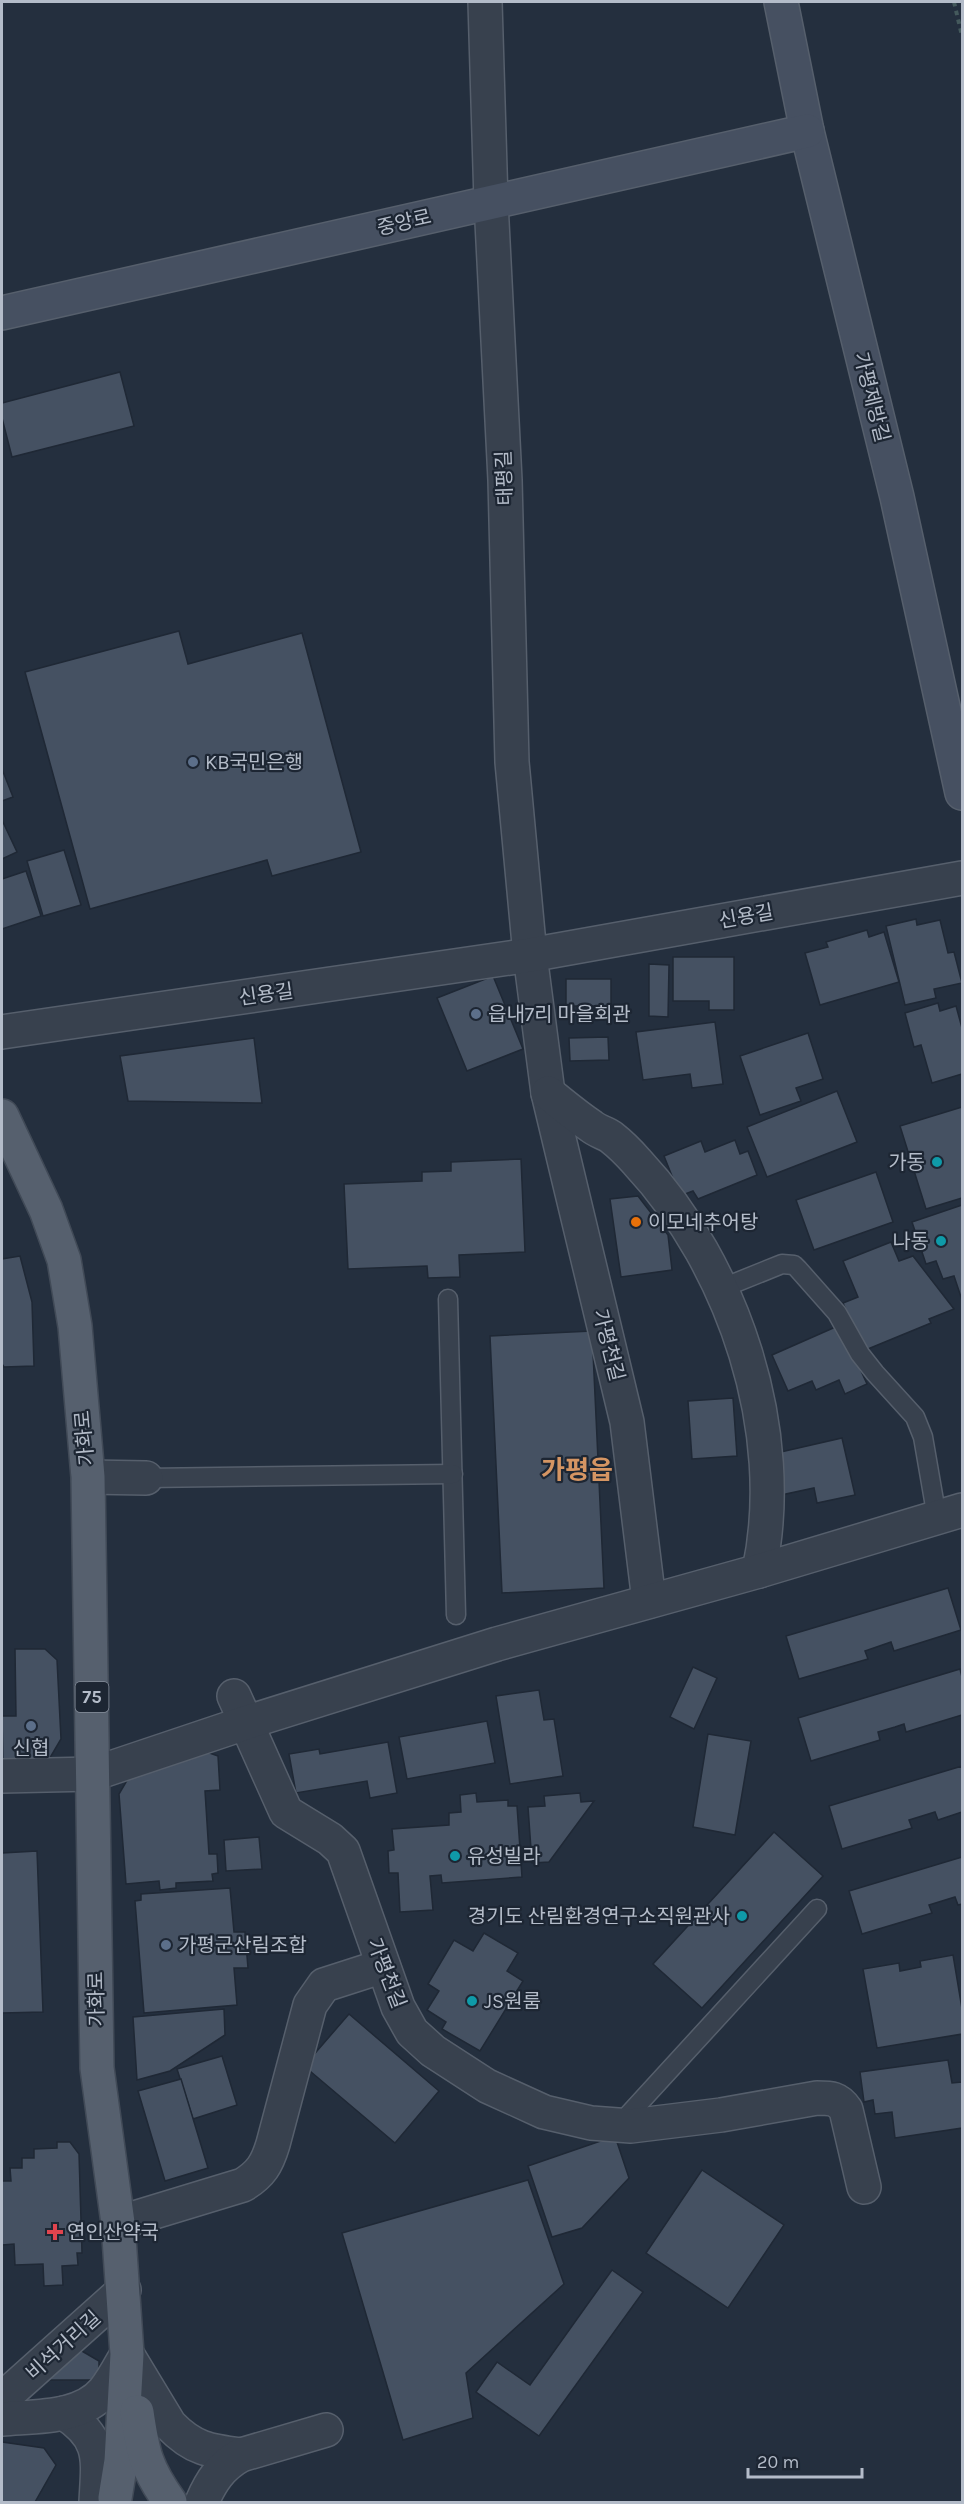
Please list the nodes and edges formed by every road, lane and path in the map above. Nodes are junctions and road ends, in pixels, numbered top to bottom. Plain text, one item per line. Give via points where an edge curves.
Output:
1 (485, 2) edge
2 (781, 2) edge
3 (954, 2) edge
4 (963, 36) edge
5 (807, 131) junction
6 (491, 202) junction
7 (2, 313) edge
8 (963, 793) edge
9 (963, 878) edge
10 (530, 955) junction
11 (2, 1032) edge
12 (548, 1093) junction
13 (2, 1116) edge
14 (718, 1286) junction
15 (448, 1299) dead end
16 (453, 1474) junction
17 (88, 1477) junction
18 (146, 1478) joint
19 (950, 1514) edge
20 (759, 1571) junction
21 (649, 1601) junction
22 (456, 1615) dead end
23 (240, 1709) junction
24 (93, 1774) junction
25 (2, 1776) edge
26 (817, 1909) dead end
27 (383, 1966) junction
28 (620, 2126) junction
29 (864, 2187) dead end
30 (118, 2223) junction
31 (124, 2290) junction
32 (127, 2354) junction
33 (2, 2399) edge
34 (64, 2413) junction
35 (2, 2419) edge
36 (326, 2430) dead end
37 (241, 2455) junction
38 (105, 2501) edge
39 (164, 2502) edge
40 (170, 2502) edge
41 (202, 2502) edge

1 - 6 street, 태평길
2 - 5 street, 가평제방길
3 - 4 path
5 - 6 street, 중앙로
5 - 8 street, 가평제방길 via 897,497
6 - 7 street, 중앙로
6 - 10 street, 태평길 via 505,480 512,762
9 - 10 street, 신용길
10 - 11 street, 신용길
10 - 12 street
12 - 14 street via 612,1138 637,1162 666,1196
12 - 21 street, 가평천길 via 627,1422
13 - 17 main road, 가화로 / 75 via 46,1210 64,1260 75,1326
14 - 19 lane via 782,1264 794,1265 837,1313 875,1373 915,1417
14 - 20 street via 753,1375 764,1444 766,1511
15 - 16 lane
16 - 18 lane
16 - 22 lane
17 - 18 street
17 - 24 main road, 가화로 / 75
19 - 20 street
20 - 21 street
21 - 23 street
23 - 24 street
23 - 27 street, 가평천길 via 286,1812 342,1851
24 - 25 street
24 - 30 main road, 가화로 / 75 via 97,2068
26 - 28 lane
27 - 28 street, 가평천길 via 412,2032 433,2051 487,2086 544,2112
27 - 30 street via 324,1984 316,1994 273,2144 259,2175 243,2185
28 - 29 street, 가평천길 via 831,2098 846,2110
30 - 31 main road, 가화로 / 75
31 - 32 main road, 가화로 / 75
31 - 33 street, 비석거리길
32 - 34 street via 96,2400
32 - 37 street via 179,2435 199,2448
32 - 38 main road, 가화로 via 122,2461
32 - 40 main road, 가화로 via 146,2463
34 - 35 street
34 - 38 street via 82,2424 91,2436
36 - 37 street
37 - 41 street via 213,2478
38 - 39 main road via 129,2495

